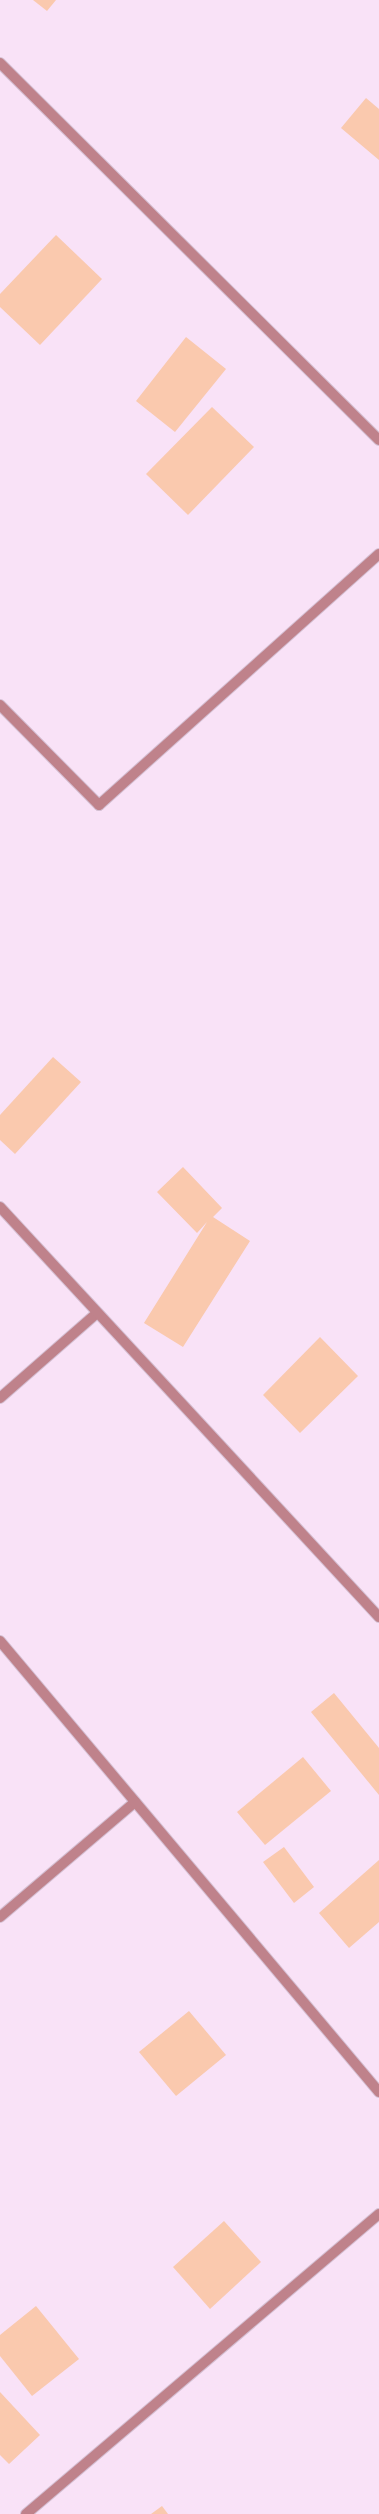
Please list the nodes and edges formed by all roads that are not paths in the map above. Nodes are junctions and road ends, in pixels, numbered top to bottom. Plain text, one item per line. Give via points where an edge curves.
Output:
1 (0, 63) edge
2 (379, 440) edge
3 (379, 554) edge
4 (0, 706) edge
5 (0, 1207) edge
6 (97, 1313) junction
7 (0, 1398) edge
8 (379, 1617) edge
9 (0, 1641) edge
10 (135, 1802) junction
11 (0, 1917) edge
12 (379, 2092) edge
13 (379, 2214) edge
14 (26, 2514) edge

1 - 2 street
3 - 4 street via 99,805
5 - 6 street
6 - 7 street
6 - 8 street
9 - 10 street
10 - 11 street
10 - 12 street
13 - 14 street

